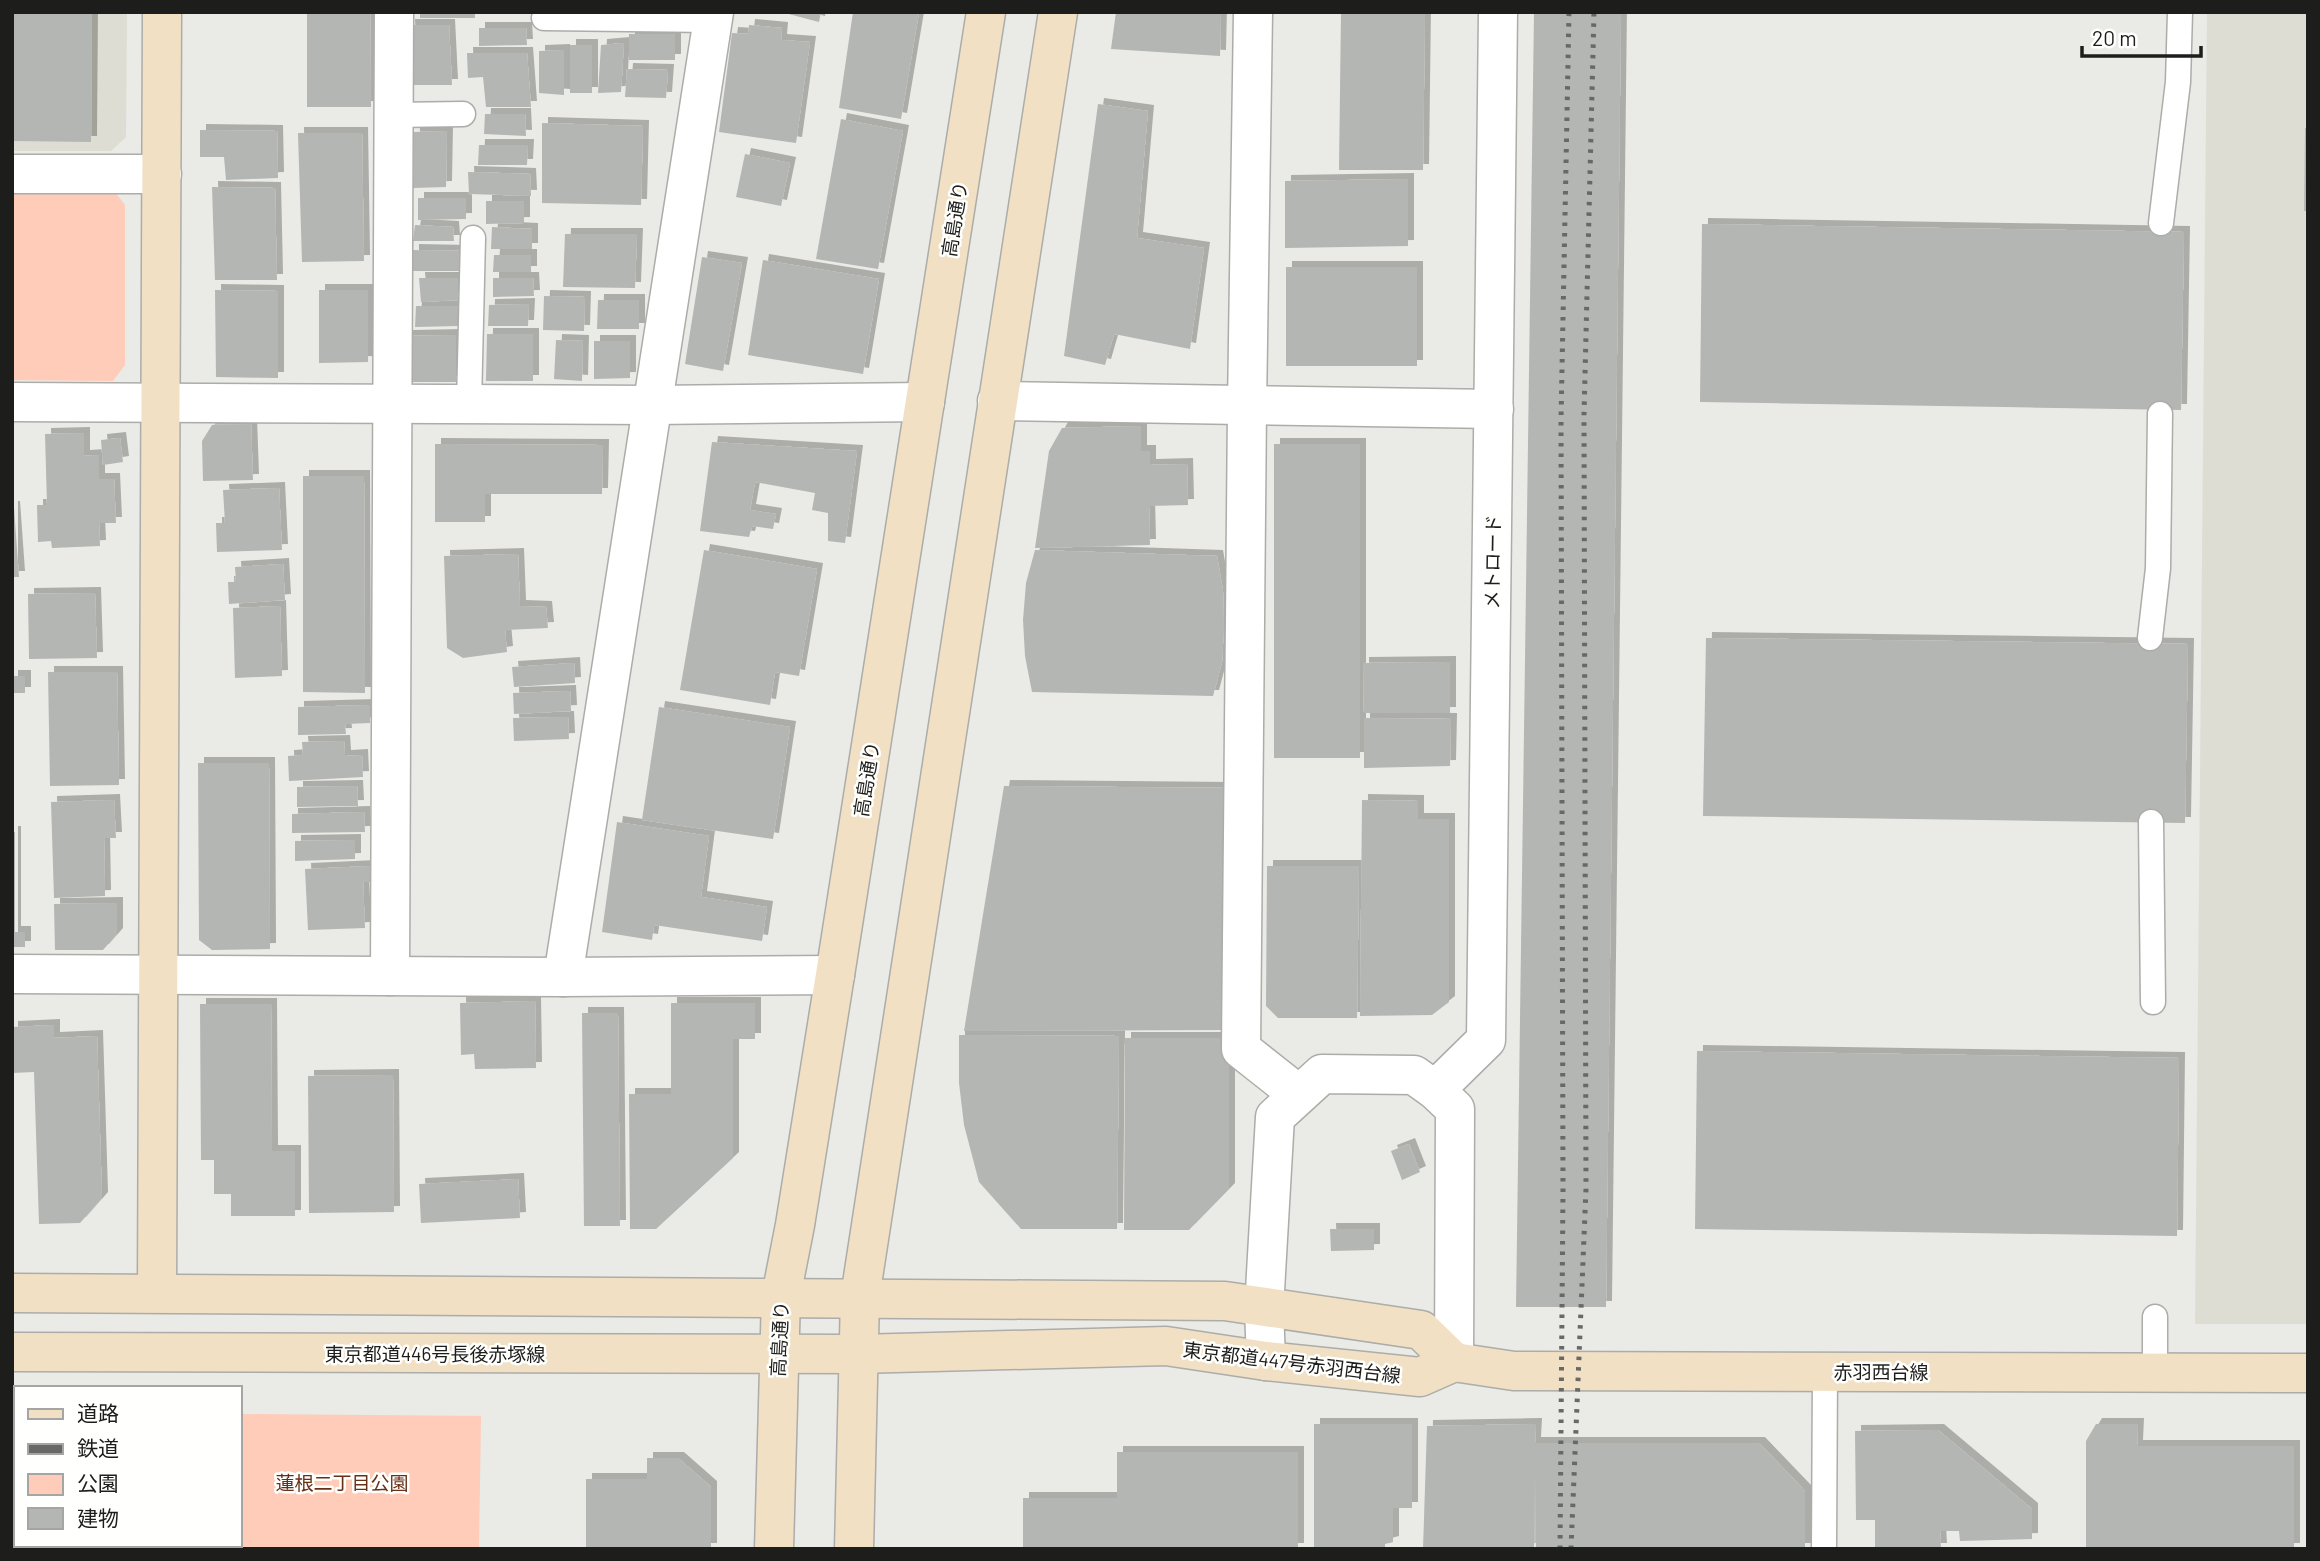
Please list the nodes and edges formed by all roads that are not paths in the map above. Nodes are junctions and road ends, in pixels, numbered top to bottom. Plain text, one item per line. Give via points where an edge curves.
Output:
1 (162, 12) edge
2 (394, 12) edge
3 (986, 12) edge
4 (1058, 12) edge
5 (1253, 12) edge
6 (1498, 12) edge
7 (2180, 12) edge
8 (714, 16) edge
9 (544, 18) dead end
10 (463, 114) dead end
11 (394, 115) junction
12 (12, 174) edge
13 (162, 174) junction
14 (2161, 223) dead end
15 (473, 238) dead end
16 (997, 401) junction
17 (12, 402) edge
18 (925, 402) junction
19 (160, 403) junction
20 (393, 403) junction
21 (469, 404) junction
22 (652, 405) junction
23 (1247, 407) junction
24 (1494, 409) junction
25 (2160, 414) dead end
26 (2150, 638) dead end
27 (2151, 822) dead end
28 (12, 974) edge
29 (158, 975) junction
30 (835, 975) junction
31 (390, 976) junction
32 (563, 977) junction
33 (2153, 1002) dead end
34 (1436, 1090) junction
35 (1297, 1094) junction
36 (12, 1293) edge
37 (157, 1293) junction
38 (780, 1296) junction
39 (860, 1297) junction
40 (1264, 1308) junction
41 (2155, 1317) dead end
42 (12, 1352) edge
43 (778, 1354) junction
44 (858, 1354) junction
45 (1266, 1361) junction
46 (1454, 1362) junction
47 (1825, 1371) junction
48 (2155, 1372) junction
49 (2308, 1373) edge
50 (774, 1549) edge
51 (854, 1549) edge
52 (1824, 1549) edge

1 - 13 main road
2 - 11 street
3 - 18 main road, 高島通り
4 - 16 main road
5 - 23 street
6 - 24 street, メトロード
7 - 14 lane via 2178,82
8 - 9 lane
8 - 22 street
10 - 11 lane
11 - 20 street
12 - 13 street
13 - 19 main road
15 - 21 lane
16 - 23 street
16 - 39 main road
17 - 19 street
18 - 22 street
18 - 30 main road, 高島通り
19 - 20 street
19 - 29 main road
20 - 21 street
20 - 31 street
21 - 22 street
22 - 32 street
23 - 24 street
23 - 35 street via 1241,1049
24 - 34 street, メトロード via 1486,1040
25 - 26 lane via 2158,568
27 - 33 lane
28 - 29 street
29 - 31 street
29 - 37 main road
30 - 32 street
30 - 38 main road, 高島通り
31 - 32 street
34 - 35 street via 1414,1075 1322,1074
34 - 46 street via 1455,1109
35 - 40 street via 1275,1117
36 - 37 main road
37 - 38 main road
38 - 39 main road
38 - 43 main road, 高島通り
39 - 40 main road via 1225,1301
39 - 44 main road
40 - 45 street
40 - 46 main road via 1421,1330
41 - 48 lane
42 - 43 main road, 東京都道446号長後赤塚線
43 - 44 main road, 東京都道446号長後赤塚線
43 - 50 main road, 高島通り
44 - 45 main road, 東京都道447号赤羽西台線 via 1166,1346
44 - 51 main road
45 - 46 main road, 東京都道447号赤羽西台線 via 1420,1377
46 - 47 main road, 赤羽西台線 via 1514,1371
47 - 48 main road, 赤羽西台線
47 - 52 lane
48 - 49 main road, 赤羽西台線

